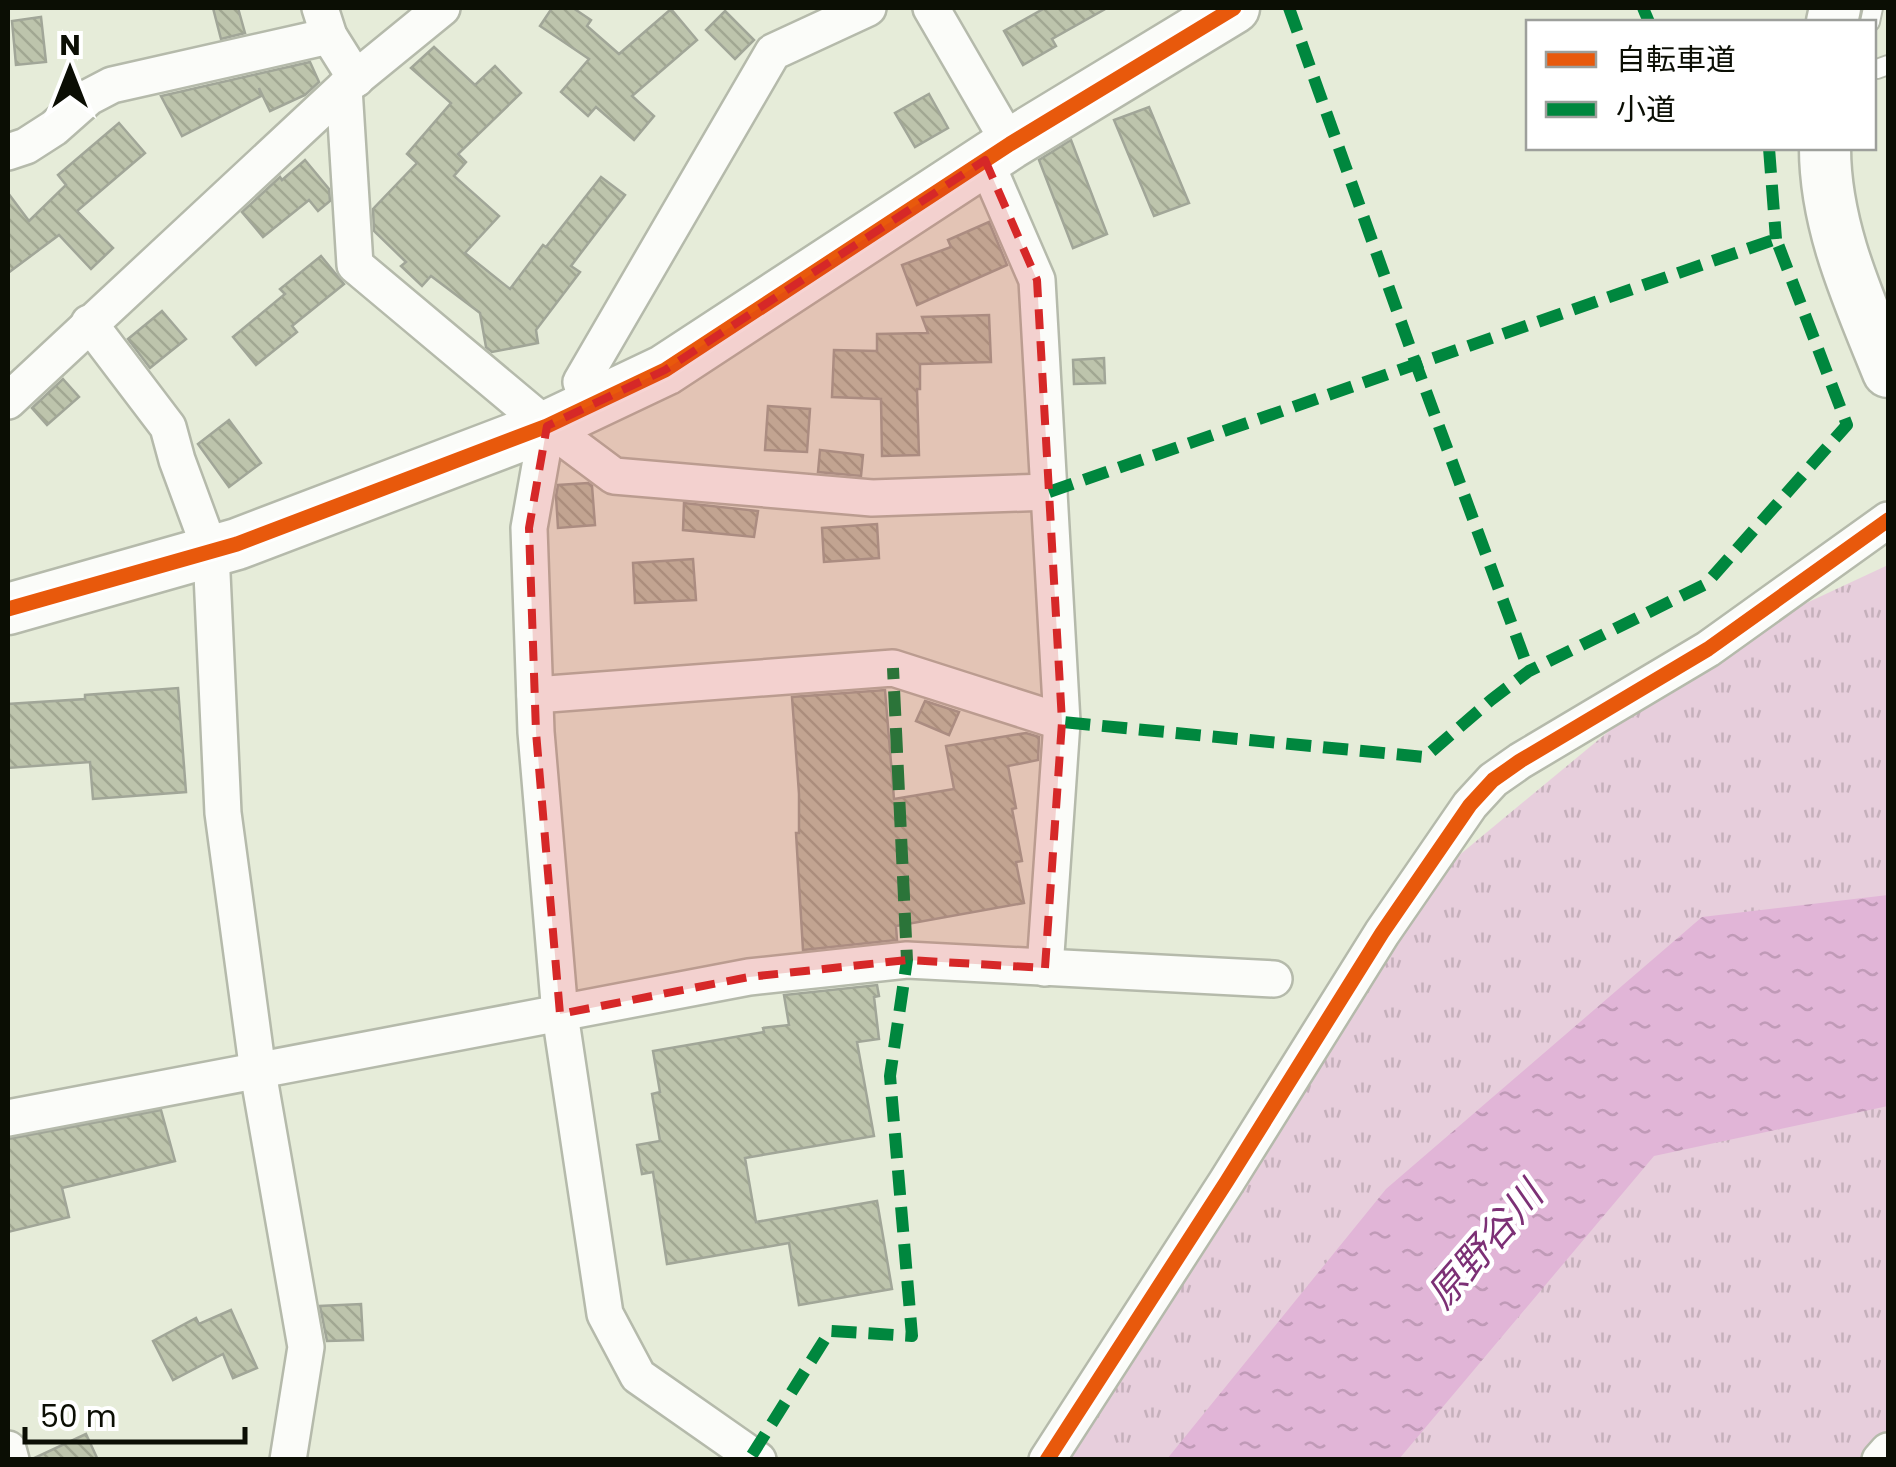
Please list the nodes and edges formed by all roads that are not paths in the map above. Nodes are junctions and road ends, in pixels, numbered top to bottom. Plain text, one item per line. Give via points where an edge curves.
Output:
1 (442, 8) edge
2 (868, 8) edge
3 (931, 8) edge
4 (1234, 8) edge
5 (324, 22) edge
6 (350, 83) junction
7 (1825, 150) edge
8 (8, 152) edge
9 (998, 152) junction
10 (89, 323) junction
11 (1888, 372) edge
12 (8, 401) edge
13 (568, 416) junction
14 (1049, 492) junction
15 (1888, 520) edge
16 (211, 552) junction
17 (8, 610) edge
18 (534, 695) junction
19 (1062, 722) junction
20 (1046, 968) junction
21 (1274, 979) dead end
22 (560, 1014) junction
23 (258, 1072) junction
24 (8, 1118) edge
25 (8, 1449) edge
26 (1888, 1451) edge
27 (11, 1460) edge
28 (288, 1460) edge
29 (758, 1460) edge
30 (1046, 1460) edge
31 (1880, 1460) edge

1 - 6 street
2 - 13 street via 773,52 581,382
3 - 9 street
4 - 9 street
5 - 6 street
5 - 8 street via 112,85
6 - 10 street
6 - 13 street via 356,266
7 - 11 street via 1832,216
9 - 13 street via 665,370
9 - 14 street via 1037,280
10 - 12 street
10 - 16 street via 168,427
13 - 14 street via 614,476 872,498
13 - 16 street
13 - 18 street via 528,528
14 - 19 street
15 - 30 street via 1708,649 1520,761 1470,805
16 - 17 street
16 - 23 street via 223,813
18 - 19 street via 893,668
18 - 22 street
19 - 20 street
20 - 21 street
20 - 22 street via 907,960 749,977
22 - 23 street
22 - 29 street via 606,1314 638,1376
23 - 24 street
23 - 28 street via 306,1347
25 - 27 street
26 - 31 street

